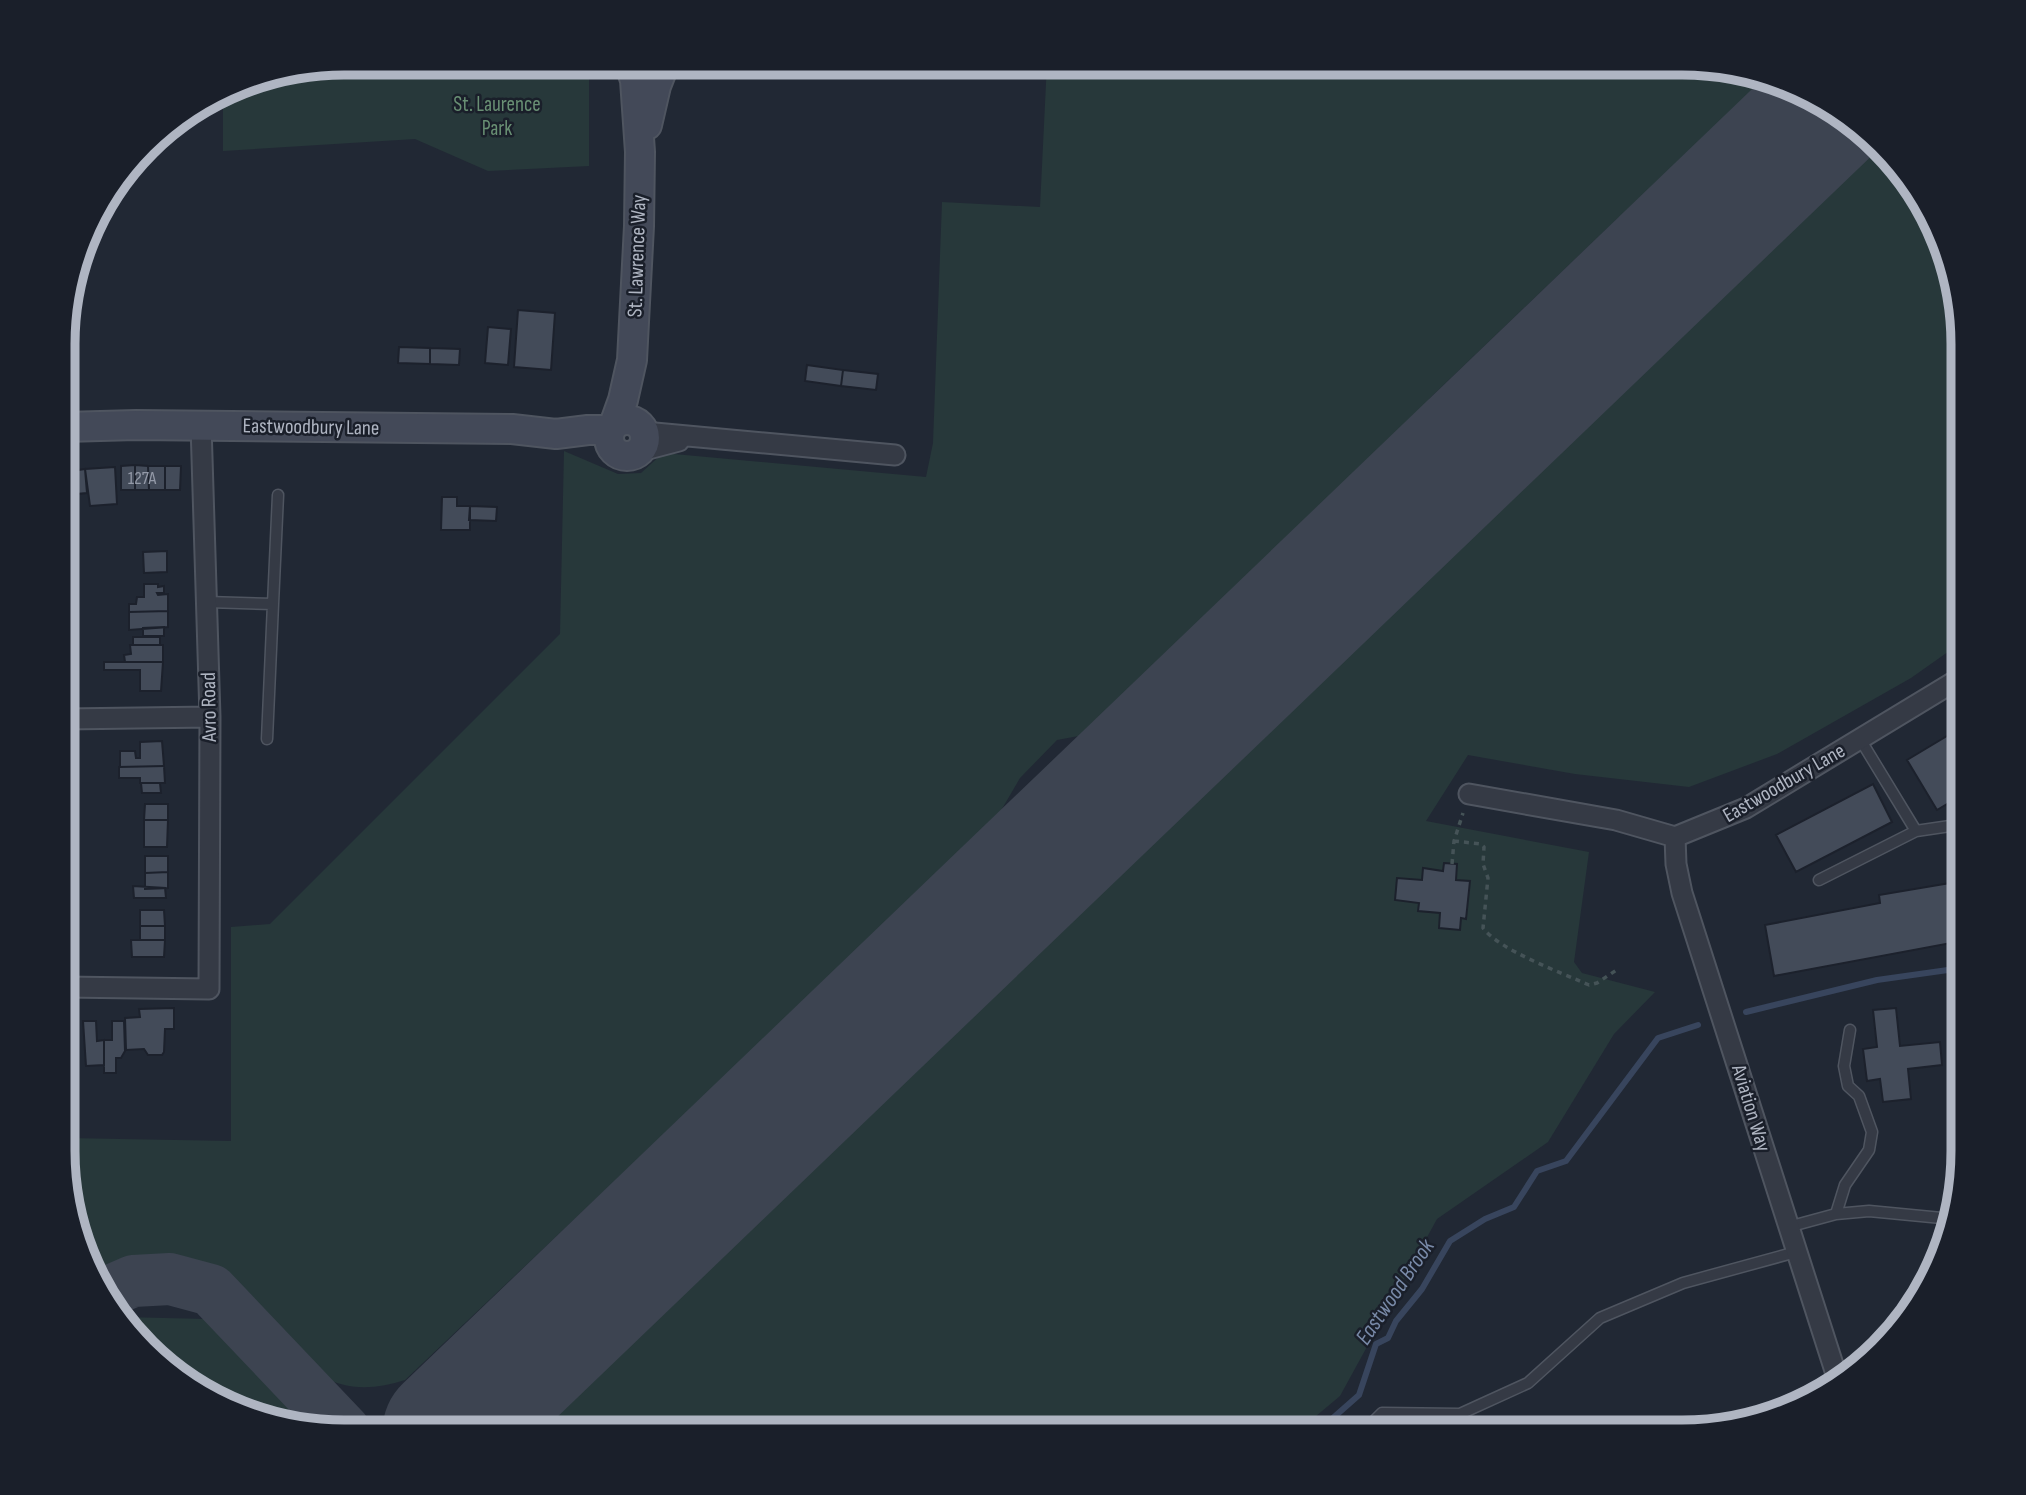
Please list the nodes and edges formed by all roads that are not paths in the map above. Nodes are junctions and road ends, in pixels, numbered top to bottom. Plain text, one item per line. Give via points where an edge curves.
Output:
1 (633, 75) edge
2 (661, 75) edge
3 (640, 152) junction
4 (201, 425) junction
5 (75, 427) edge
6 (626, 435) junction
7 (895, 455) dead end
8 (278, 495) dead end
9 (207, 602) junction
10 (273, 604) junction
11 (1951, 684) edge
12 (210, 717) junction
13 (75, 719) edge
14 (267, 738) dead end
15 (1860, 740) junction
16 (1469, 794) road end
17 (1951, 826) edge
18 (1916, 831) junction
19 (1675, 837) junction
20 (1819, 880) dead end
21 (75, 987) edge
22 (1850, 1030) dead end
23 (1836, 1214) junction
24 (1942, 1218) edge
25 (1788, 1227) junction
26 (1796, 1252) junction
27 (1836, 1371) edge
28 (1375, 1420) edge

1 - 3 street, St. Lawrence Way
2 - 3 street, St. Lawrence Way
3 - 6 street, St. Lawrence Way via 632,360 623,400
4 - 5 street, Eastwoodbury Lane
4 - 6 street, Eastwoodbury Lane via 512,429 556,434 587,448
4 - 9 street, Avro Road
6 - 7 street, Eastwoodbury Lane
8 - 10 lane
9 - 10 lane
9 - 12 street, Avro Road
10 - 14 lane
11 - 15 street, Eastwoodbury Lane
12 - 13 street
12 - 21 street, Avro Road via 209,989
15 - 18 lane
15 - 19 street, Eastwoodbury Lane via 1746,808
16 - 19 street via 1616,820
17 - 18 lane
18 - 20 lane
19 - 25 street, Aviation Way via 1682,893
22 - 23 lane via 1844,1066 1848,1086 1859,1096 1872,1132 1870,1150 1845,1185
23 - 24 lane via 1869,1211
23 - 25 lane
25 - 26 street, Aviation Way
26 - 27 street, Aviation Way
26 - 28 lane via 1683,1283 1600,1318 1528,1382 1460,1414 1382,1413

